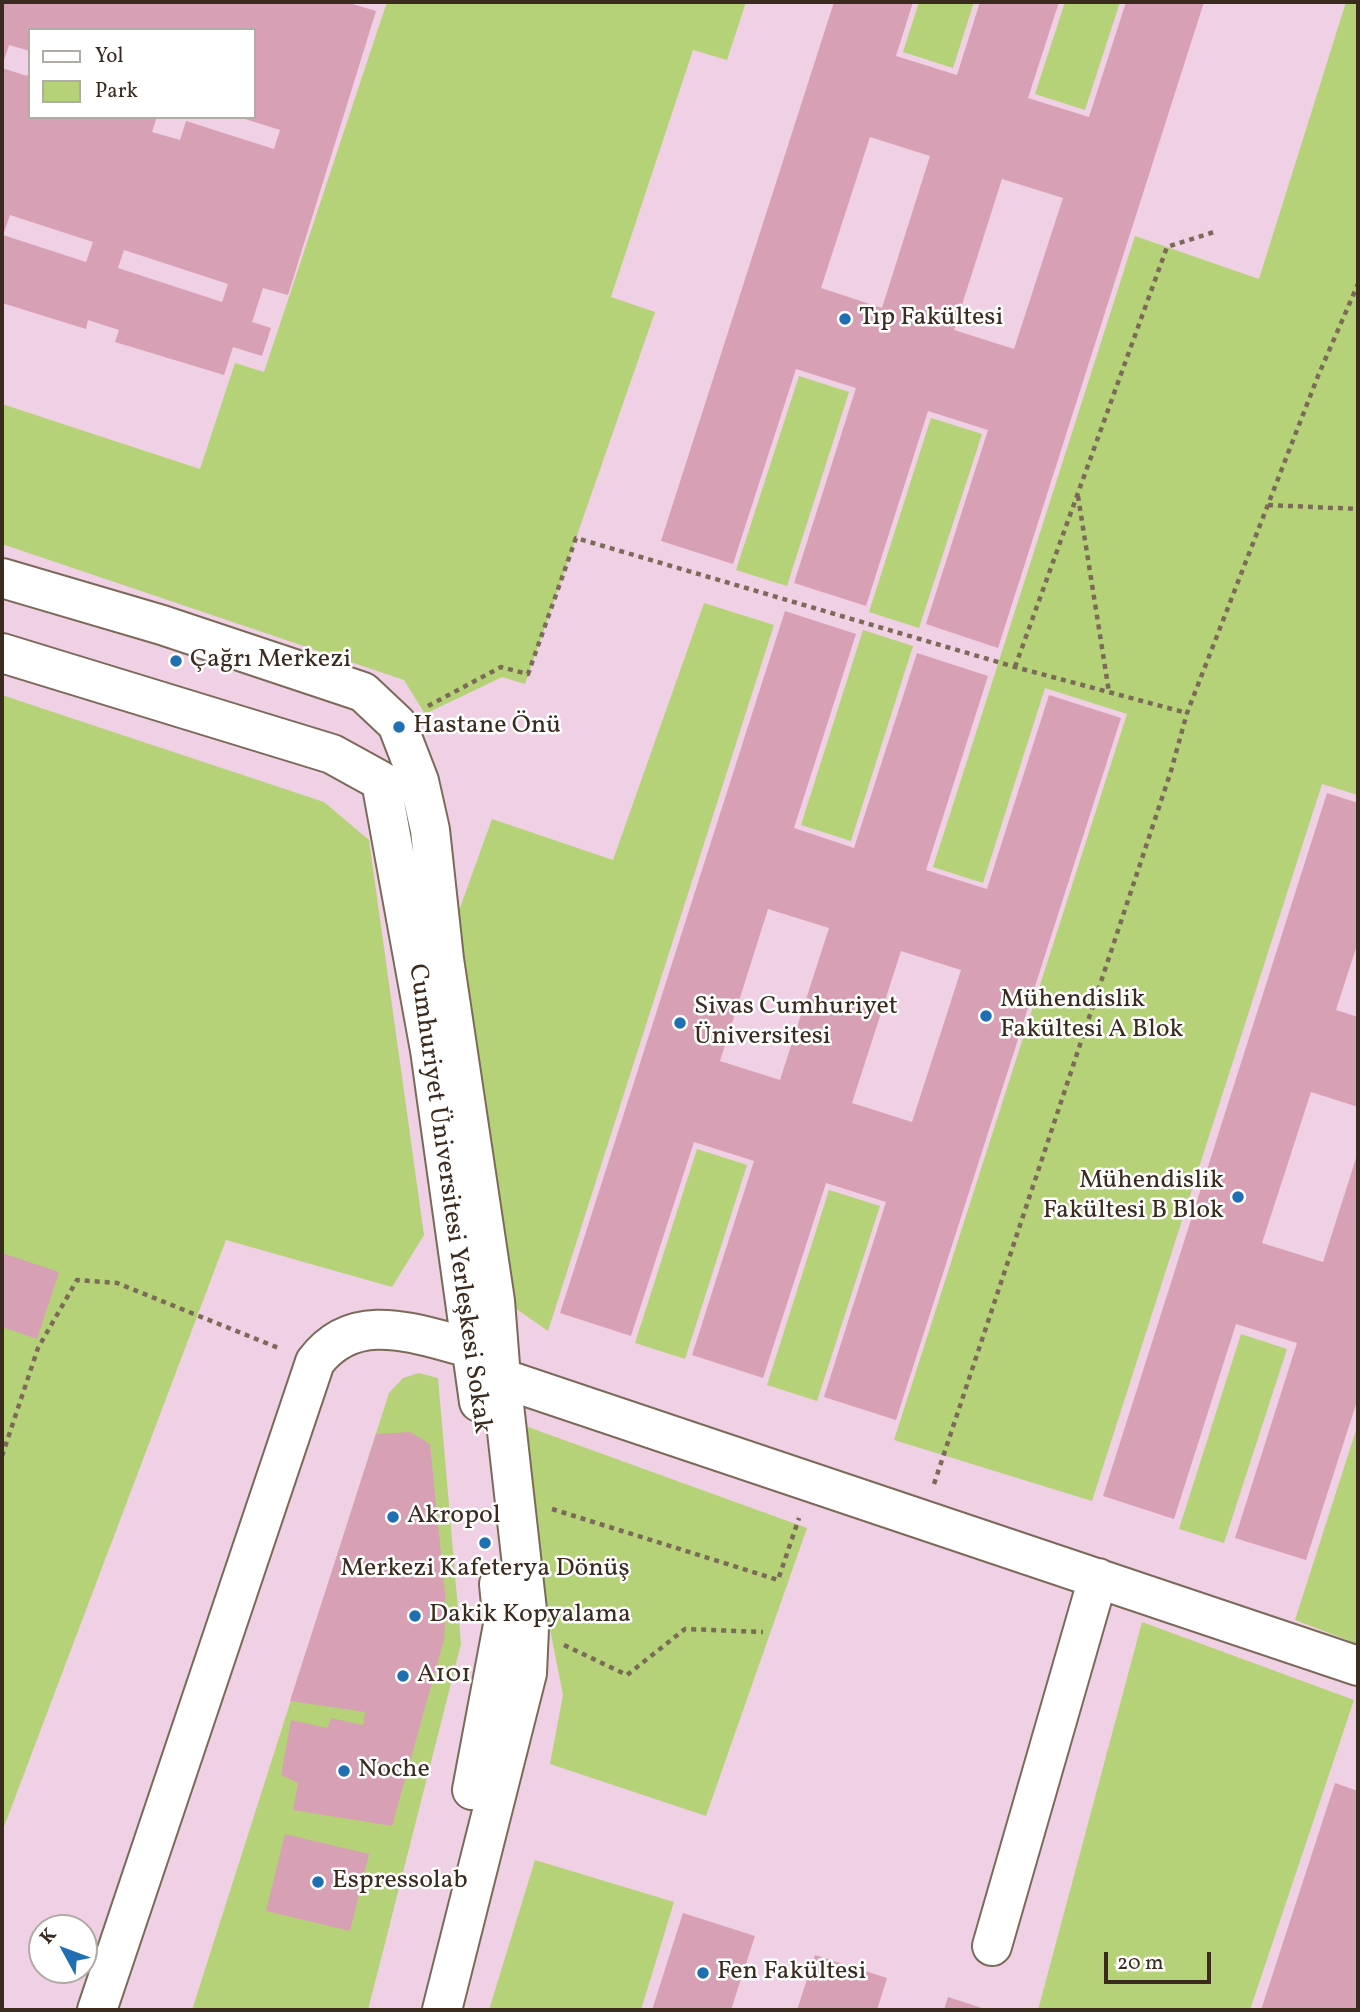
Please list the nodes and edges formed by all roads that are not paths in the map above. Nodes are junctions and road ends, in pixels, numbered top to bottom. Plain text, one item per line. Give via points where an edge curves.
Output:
1 (2, 578) edge
2 (2, 653) edge
3 (471, 1348) junction
4 (501, 1378) junction
5 (1098, 1578) junction
6 (1358, 1666) edge
7 (992, 1946) dead end
8 (97, 2010) edge
9 (421, 2010) edge
10 (442, 2010) edge

1 - 4 street, Cumhuriyet Üniversitesi Yerleşkesi Sokak via 363,692 397,724 419,781 430,830 444,959 495,1301
2 - 3 street, Cumhuriyet Üniversitesi Yerleşkesi Sokak via 332,754 381,781 430,1050
3 - 8 street via 392,1329 362,1331 327,1345 315,1362
3 - 9 street, Cumhuriyet Üniversitesi Yerleşkesi Sokak via 503,1625 480,1759
4 - 5 street, Cumhuriyet Üniversitesi Yerleşkesi Sokak
4 - 10 street, Cumhuriyet Üniversitesi Yerleşkesi Sokak via 529,1628 527,1673
5 - 6 street, Cumhuriyet Üniversitesi Yerleşkesi Sokak
5 - 7 street

